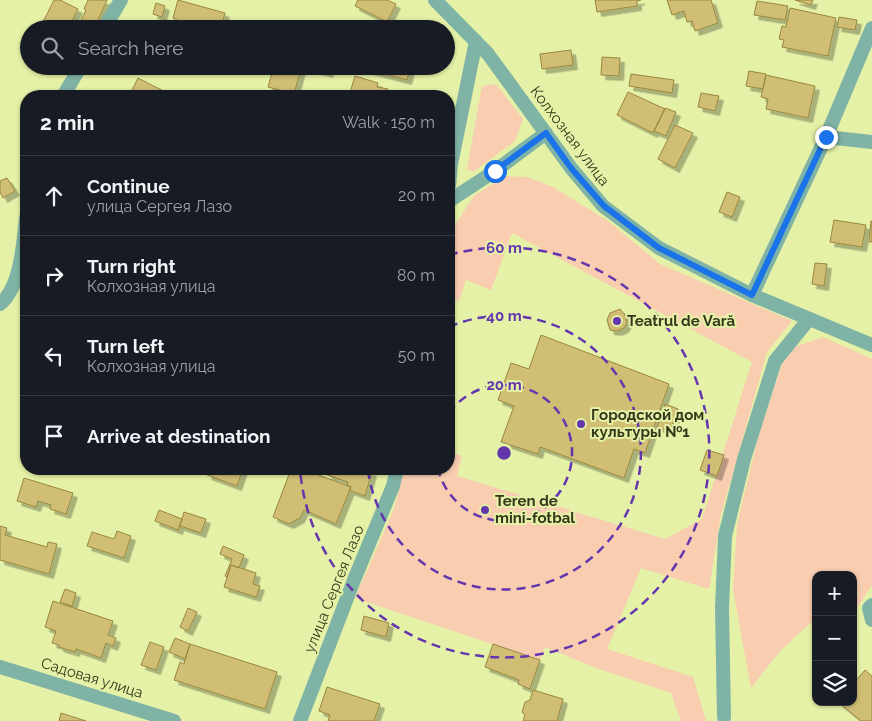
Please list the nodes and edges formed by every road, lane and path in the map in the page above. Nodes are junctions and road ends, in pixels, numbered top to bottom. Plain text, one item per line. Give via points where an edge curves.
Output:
1 (121, 0) edge
2 (435, 0) edge
3 (109, 20) edge
4 (872, 28) edge
5 (476, 40) junction
6 (76, 75) edge
7 (67, 90) edge
8 (546, 133) junction
9 (826, 137) junction
10 (872, 142) edge
11 (455, 144) edge
12 (455, 197) edge
13 (20, 262) edge
14 (752, 295) junction
15 (0, 304) edge
16 (809, 319) junction
17 (872, 345) edge
18 (396, 475) edge
19 (872, 605) edge
20 (872, 620) edge
21 (0, 667) edge
22 (724, 717) dead end
23 (174, 721) edge
24 (300, 721) edge

1 - 3 street
2 - 5 street, Колхозная улица
4 - 9 street
5 - 8 street, Колхозная улица
5 - 11 street
6 - 7 street
8 - 12 street
8 - 14 street, Колхозная улица via 604,206 659,248
9 - 10 street
9 - 14 street
13 - 15 street via 8,298
14 - 16 street, Колхозная улица
16 - 17 street, Колхозная улица
16 - 22 street via 775,361 744,459 725,536 722,608
18 - 24 street, улица Сергея Лазо
19 - 20 street
21 - 23 street, Садовая улица

